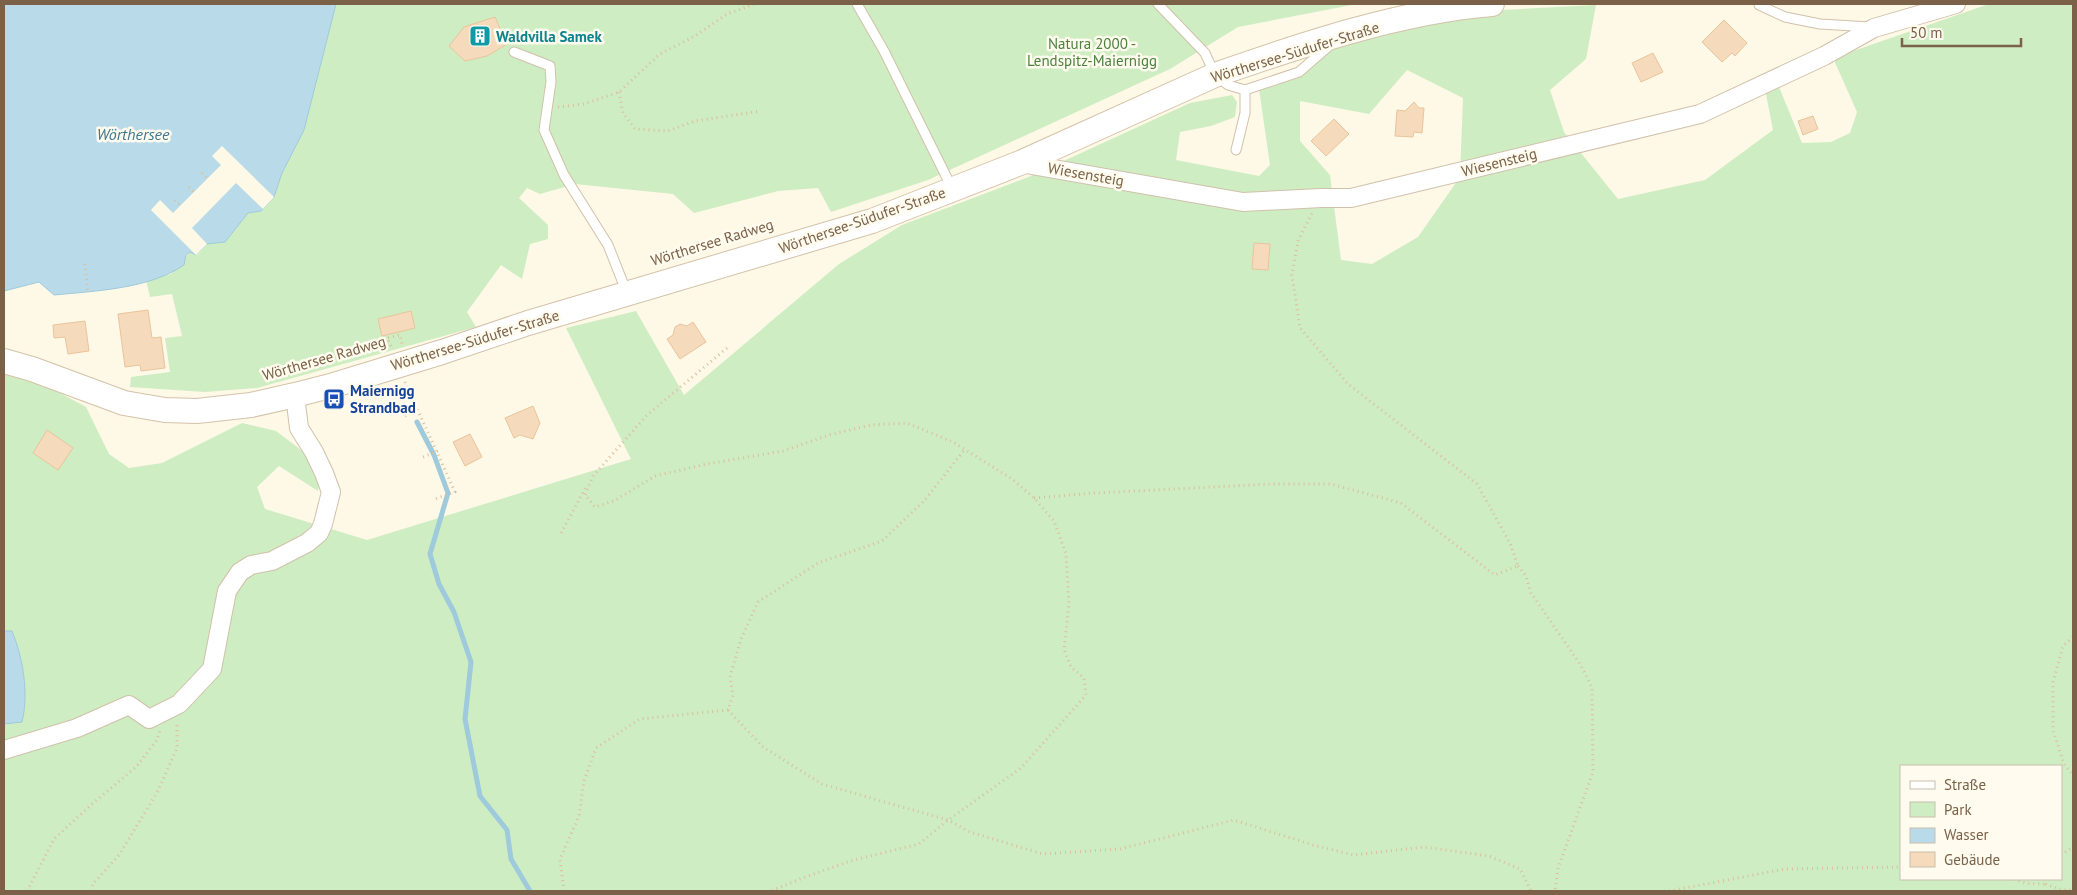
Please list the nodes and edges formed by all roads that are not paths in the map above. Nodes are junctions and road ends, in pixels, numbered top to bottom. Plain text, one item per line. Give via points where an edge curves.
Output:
1 (857, 4) edge
2 (1158, 4) edge
3 (1492, 4) edge
4 (1759, 4) edge
5 (1956, 4) edge
6 (1874, 28) junction
7 (1344, 34) junction
8 (514, 52) dead end
9 (1215, 76) junction
10 (1245, 90) junction
11 (1236, 150) dead end
12 (1020, 163) junction
13 (953, 190) junction
14 (628, 294) junction
15 (4, 361) edge
16 (295, 395) junction
17 (4, 750) edge

1 - 13 lane
2 - 9 lane via 1205,53
3 - 7 main road, Wörthersee-Südufer-Straße via 1435,11
4 - 6 lane via 1785,17 1820,24
5 - 6 street, Wiesensteig
6 - 12 street, Wiesensteig via 1824,56 1700,114 1350,198 1243,202
7 - 9 main road, Wörthersee-Südufer-Straße
7 - 10 lane via 1299,72
8 - 14 lane via 550,66 544,130 564,175 608,245
9 - 10 lane via 1228,85
9 - 12 main road, Wörthersee-Südufer-Straße
10 - 11 lane via 1245,113
12 - 13 main road, Wörthersee-Südufer-Straße
13 - 14 main road, Wörthersee-Südufer-Straße via 872,221
14 - 16 main road, Wörthersee-Südufer-Straße
15 - 16 main road, Wörthersee-Südufer-Straße via 124,404 165,410 197,411 251,405
16 - 17 street via 299,428 321,466 331,492 323,524 307,543 272,561 251,565 240,572 227,591 212,669 173,707 149,719 129,705 78,728

